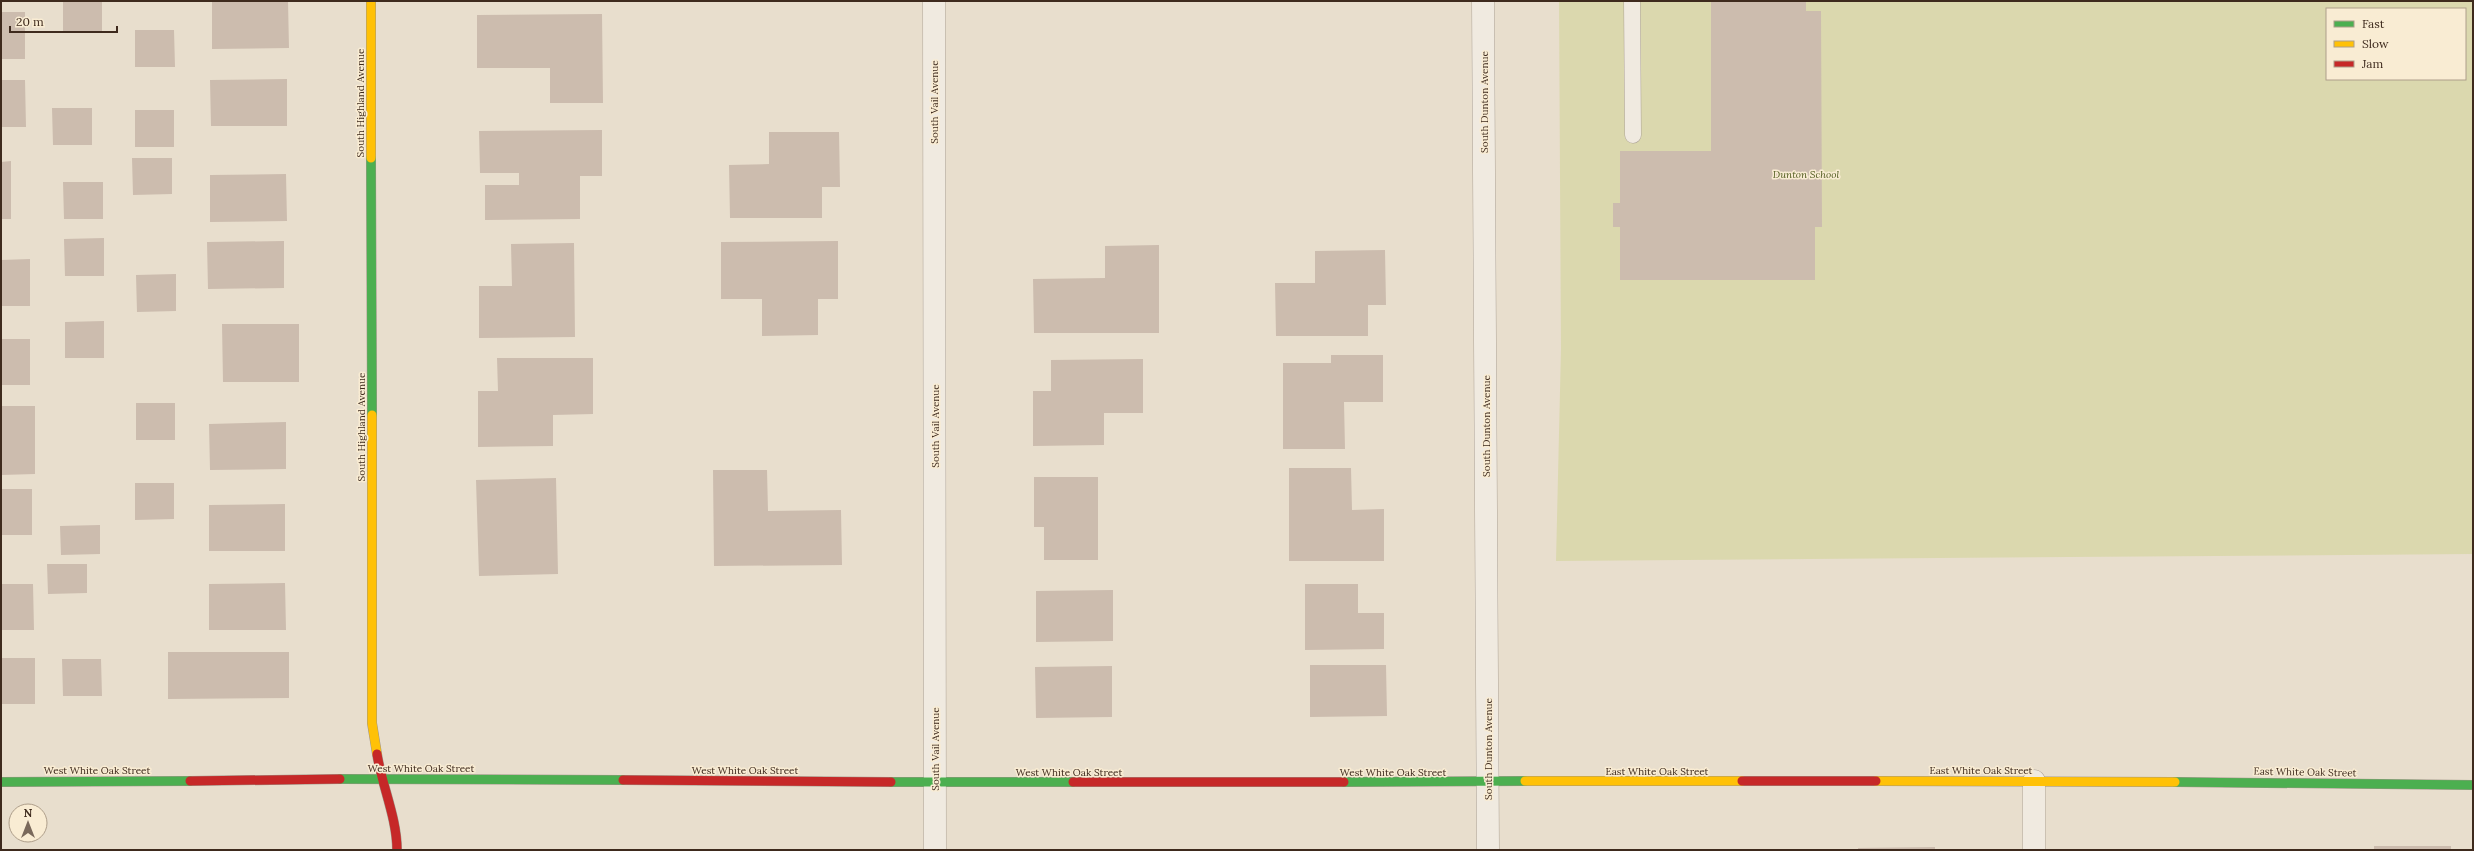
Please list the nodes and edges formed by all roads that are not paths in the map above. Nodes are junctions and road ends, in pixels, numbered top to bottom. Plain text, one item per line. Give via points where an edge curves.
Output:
1 (371, 1) edge
2 (934, 1) edge
3 (1483, 1) edge
4 (1632, 1) edge
5 (1633, 135) dead end
6 (381, 779) junction
7 (2034, 781) junction
8 (1, 782) edge
9 (936, 782) junction
10 (1488, 783) junction
11 (2473, 784) edge
12 (397, 850) edge
13 (935, 850) edge
14 (1488, 850) edge
15 (2034, 850) edge

1 - 6 street, South Highland Avenue via 372,723
2 - 9 street, South Vail Avenue
3 - 10 street, South Dunton Avenue
4 - 5 lane
6 - 8 street, West White Oak Street
6 - 9 street, West White Oak Street
6 - 12 street, South Highland Avenue via 397,836
7 - 10 street, East White Oak Street
7 - 11 street, East White Oak Street
7 - 15 street
9 - 10 street, West White Oak Street
9 - 13 street, South Vail Avenue
10 - 14 street, South Dunton Avenue

